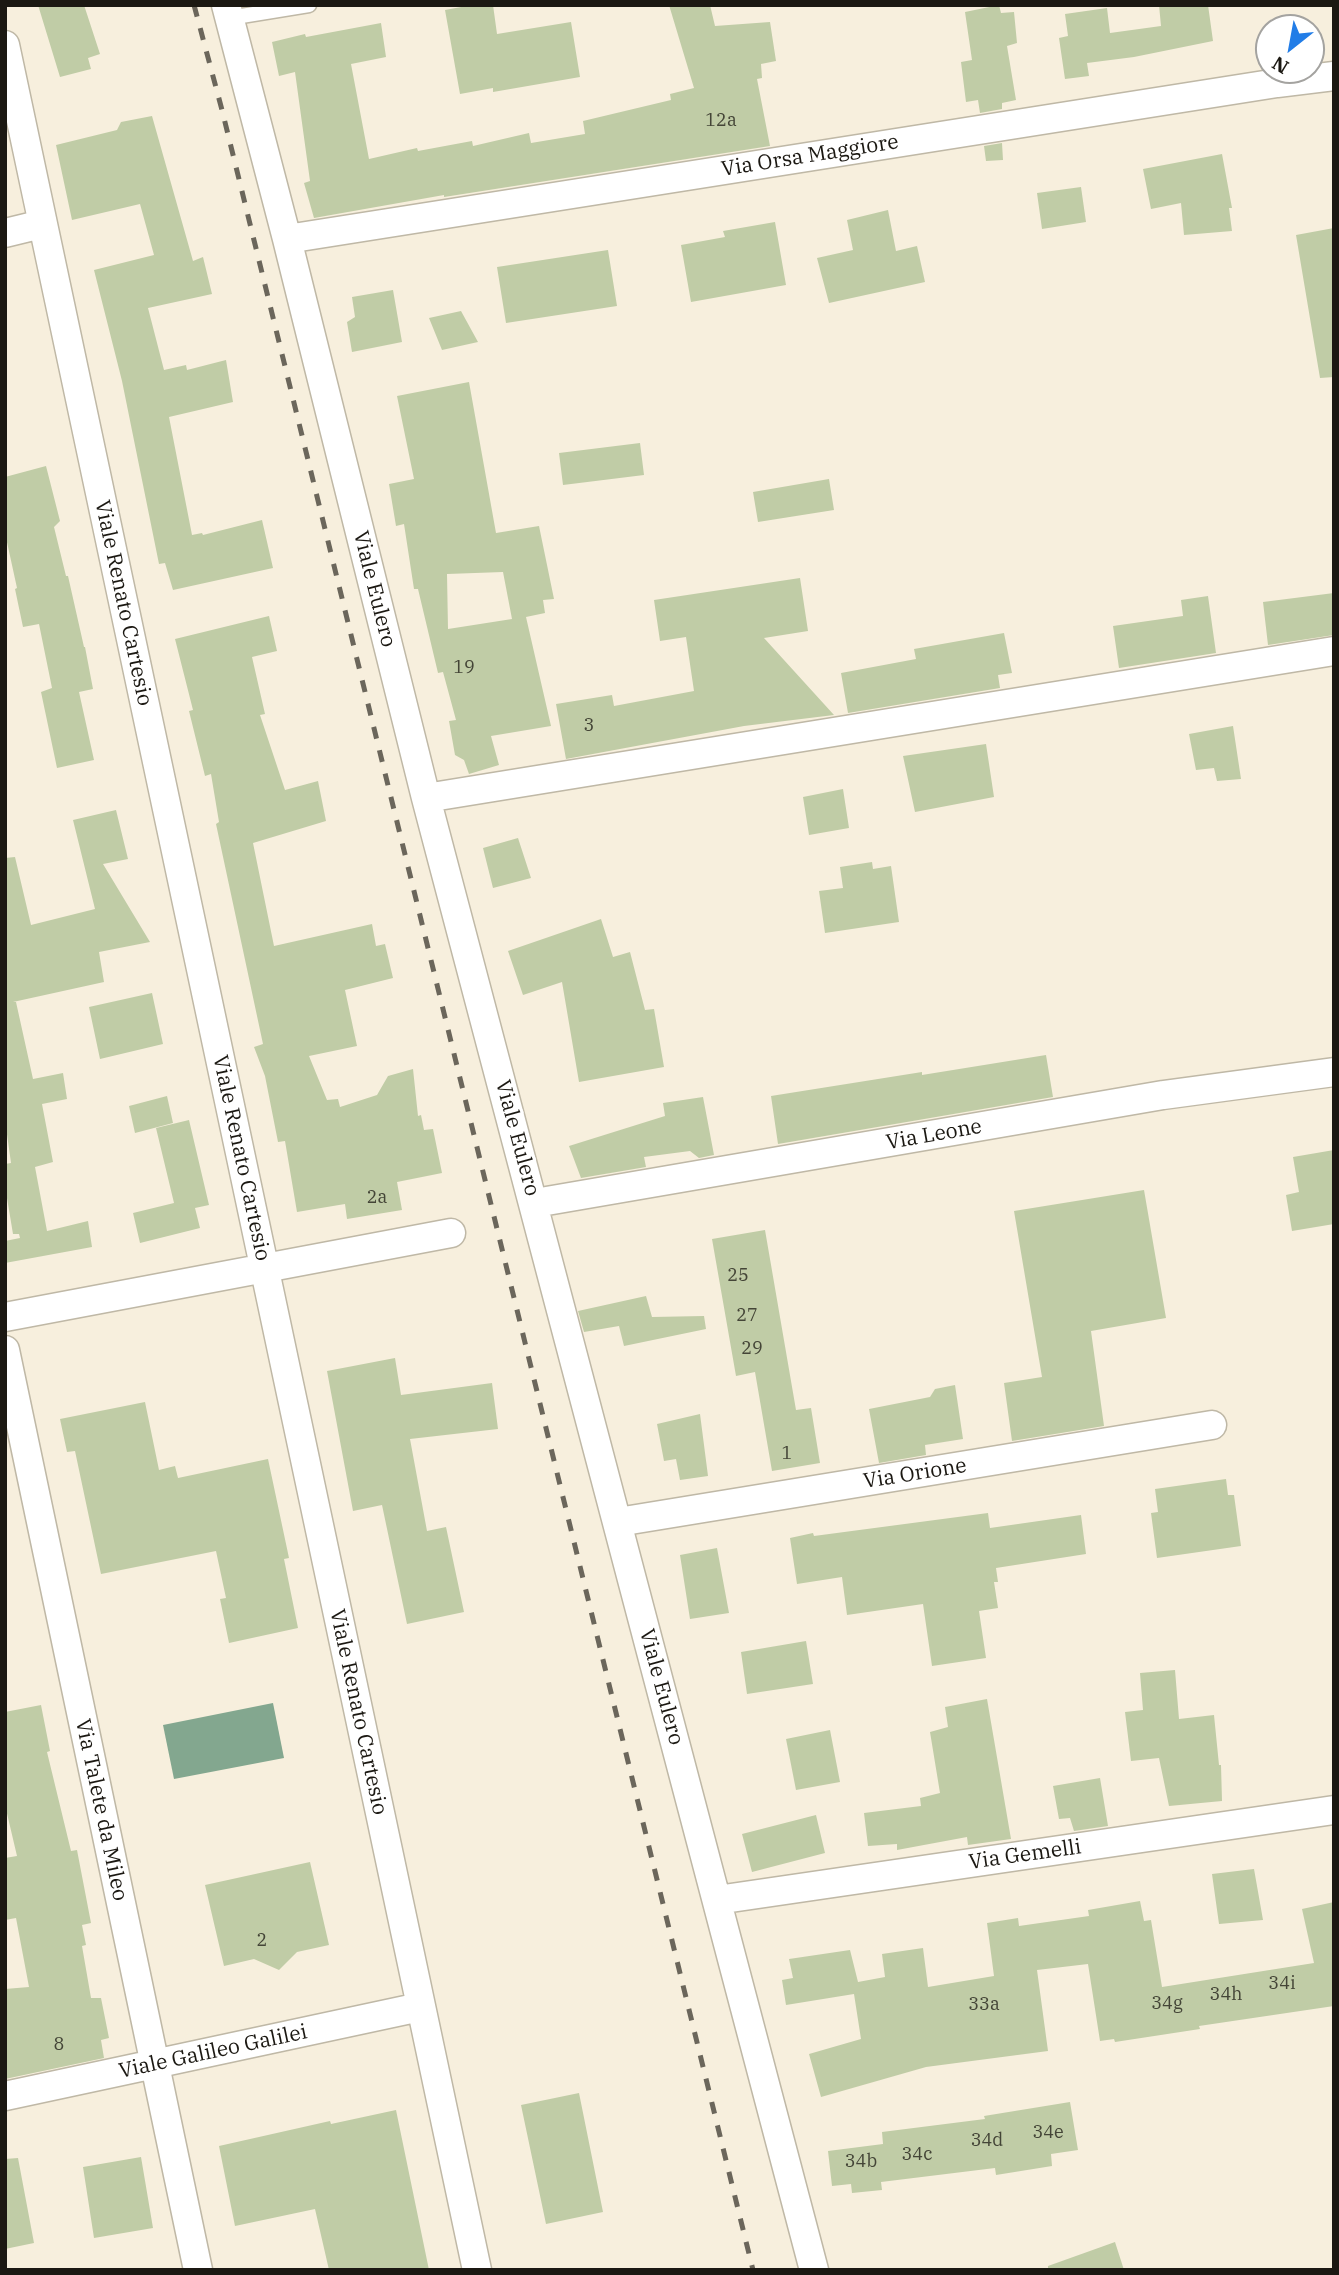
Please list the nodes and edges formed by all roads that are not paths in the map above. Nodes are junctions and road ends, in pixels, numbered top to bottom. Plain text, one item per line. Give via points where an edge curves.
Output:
1 (309, 5) edge
2 (228, 12) edge
3 (5, 45) edge
4 (1334, 76) edge
5 (42, 224) junction
6 (5, 233) edge
7 (287, 239) junction
8 (1334, 651) edge
9 (426, 798) junction
10 (1334, 1072) edge
11 (534, 1203) junction
12 (452, 1233) dead end
13 (265, 1270) junction
14 (5, 1317) edge
15 (5, 1350) edge
16 (1212, 1425) dead end
17 (618, 1522) junction
18 (1334, 1810) edge
19 (717, 1900) junction
20 (420, 2007) junction
21 (155, 2065) junction
22 (5, 2096) edge
23 (198, 2270) edge
24 (477, 2270) edge
25 (814, 2270) edge

1 - 2 lane
2 - 7 street, Viale Eulero
3 - 5 street, Viale Renato Cartesio
4 - 7 street, Via Orsa Maggiore
5 - 6 street
5 - 13 street, Viale Renato Cartesio
7 - 9 street, Viale Eulero
8 - 9 street
9 - 11 street, Viale Eulero
10 - 11 street, Via Leone via 1163,1095
11 - 17 street, Viale Eulero
12 - 13 street
13 - 14 street
13 - 20 street, Viale Renato Cartesio
15 - 21 street, Via Talete da Mileo
16 - 17 street, Via Orione
17 - 19 street, Viale Eulero
18 - 19 street, Via Gemelli
19 - 25 street, Viale Eulero
20 - 21 street, Viale Galileo Galilei
20 - 24 street, Viale Renato Cartesio
21 - 22 street, Viale Galileo Galilei
21 - 23 street, Via Talete da Mileo

